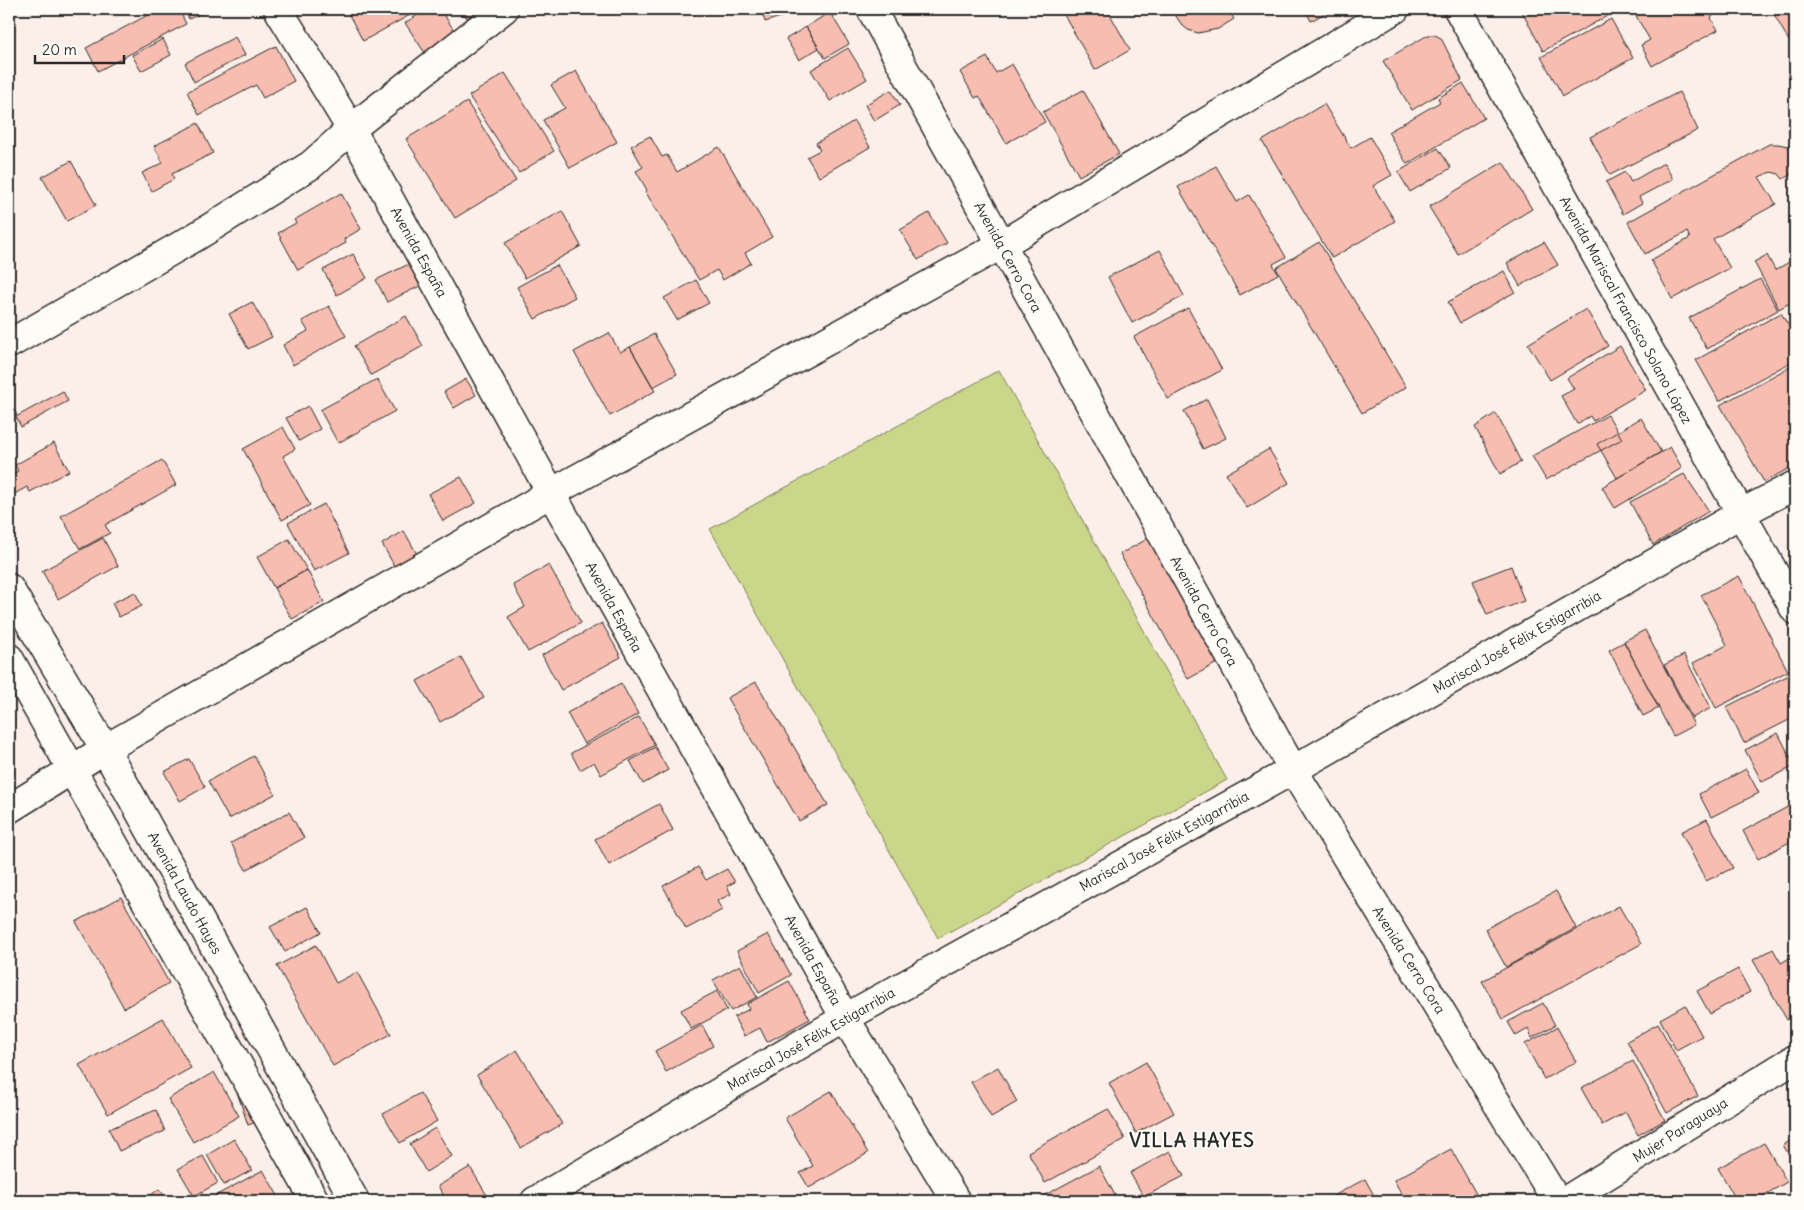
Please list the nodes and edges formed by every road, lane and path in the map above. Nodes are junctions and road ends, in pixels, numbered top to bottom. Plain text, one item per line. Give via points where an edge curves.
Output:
1 (278, 9) edge
2 (504, 9) edge
3 (871, 9) edge
4 (1395, 9) edge
5 (1458, 9) edge
6 (351, 129) junction
7 (1001, 245) junction
8 (9, 344) edge
9 (1795, 485) edge
10 (551, 493) junction
11 (1740, 514) junction
12 (9, 588) edge
13 (1795, 610) edge
14 (9, 658) edge
15 (105, 749) junction
16 (73, 770) junction
17 (1293, 770) junction
18 (9, 809) edge
19 (845, 1018) junction
20 (1795, 1059) edge
21 (315, 1201) edge
22 (355, 1201) edge
23 (535, 1201) edge
24 (956, 1201) edge
25 (1557, 1201) edge
26 (1565, 1201) edge

1 - 6 street, Avenida España
2 - 6 street
3 - 7 street, Avenida Cerro Cora
4 - 7 street
5 - 11 street, Avenida Mariscal Francisco Solano López
6 - 8 street via 311,165
6 - 10 street, Avenida España
7 - 10 street
7 - 17 street, Avenida Cerro Cora
9 - 11 street, Mariscal José Félix Estigarribia
10 - 15 street
10 - 19 street, Avenida España
11 - 13 street, Avenida Mariscal Francisco Solano López
11 - 17 street, Mariscal José Félix Estigarribia
12 - 15 street, Avenida Laudo Hayes
14 - 16 street
15 - 16 street
15 - 22 street, Avenida Laudo Hayes
16 - 18 street
16 - 21 street
17 - 19 street, Mariscal José Félix Estigarribia
17 - 25 street, Avenida Cerro Cora
19 - 23 street, Mariscal José Félix Estigarribia
19 - 24 street, Avenida España
20 - 26 street, Mujer Paraguaya

